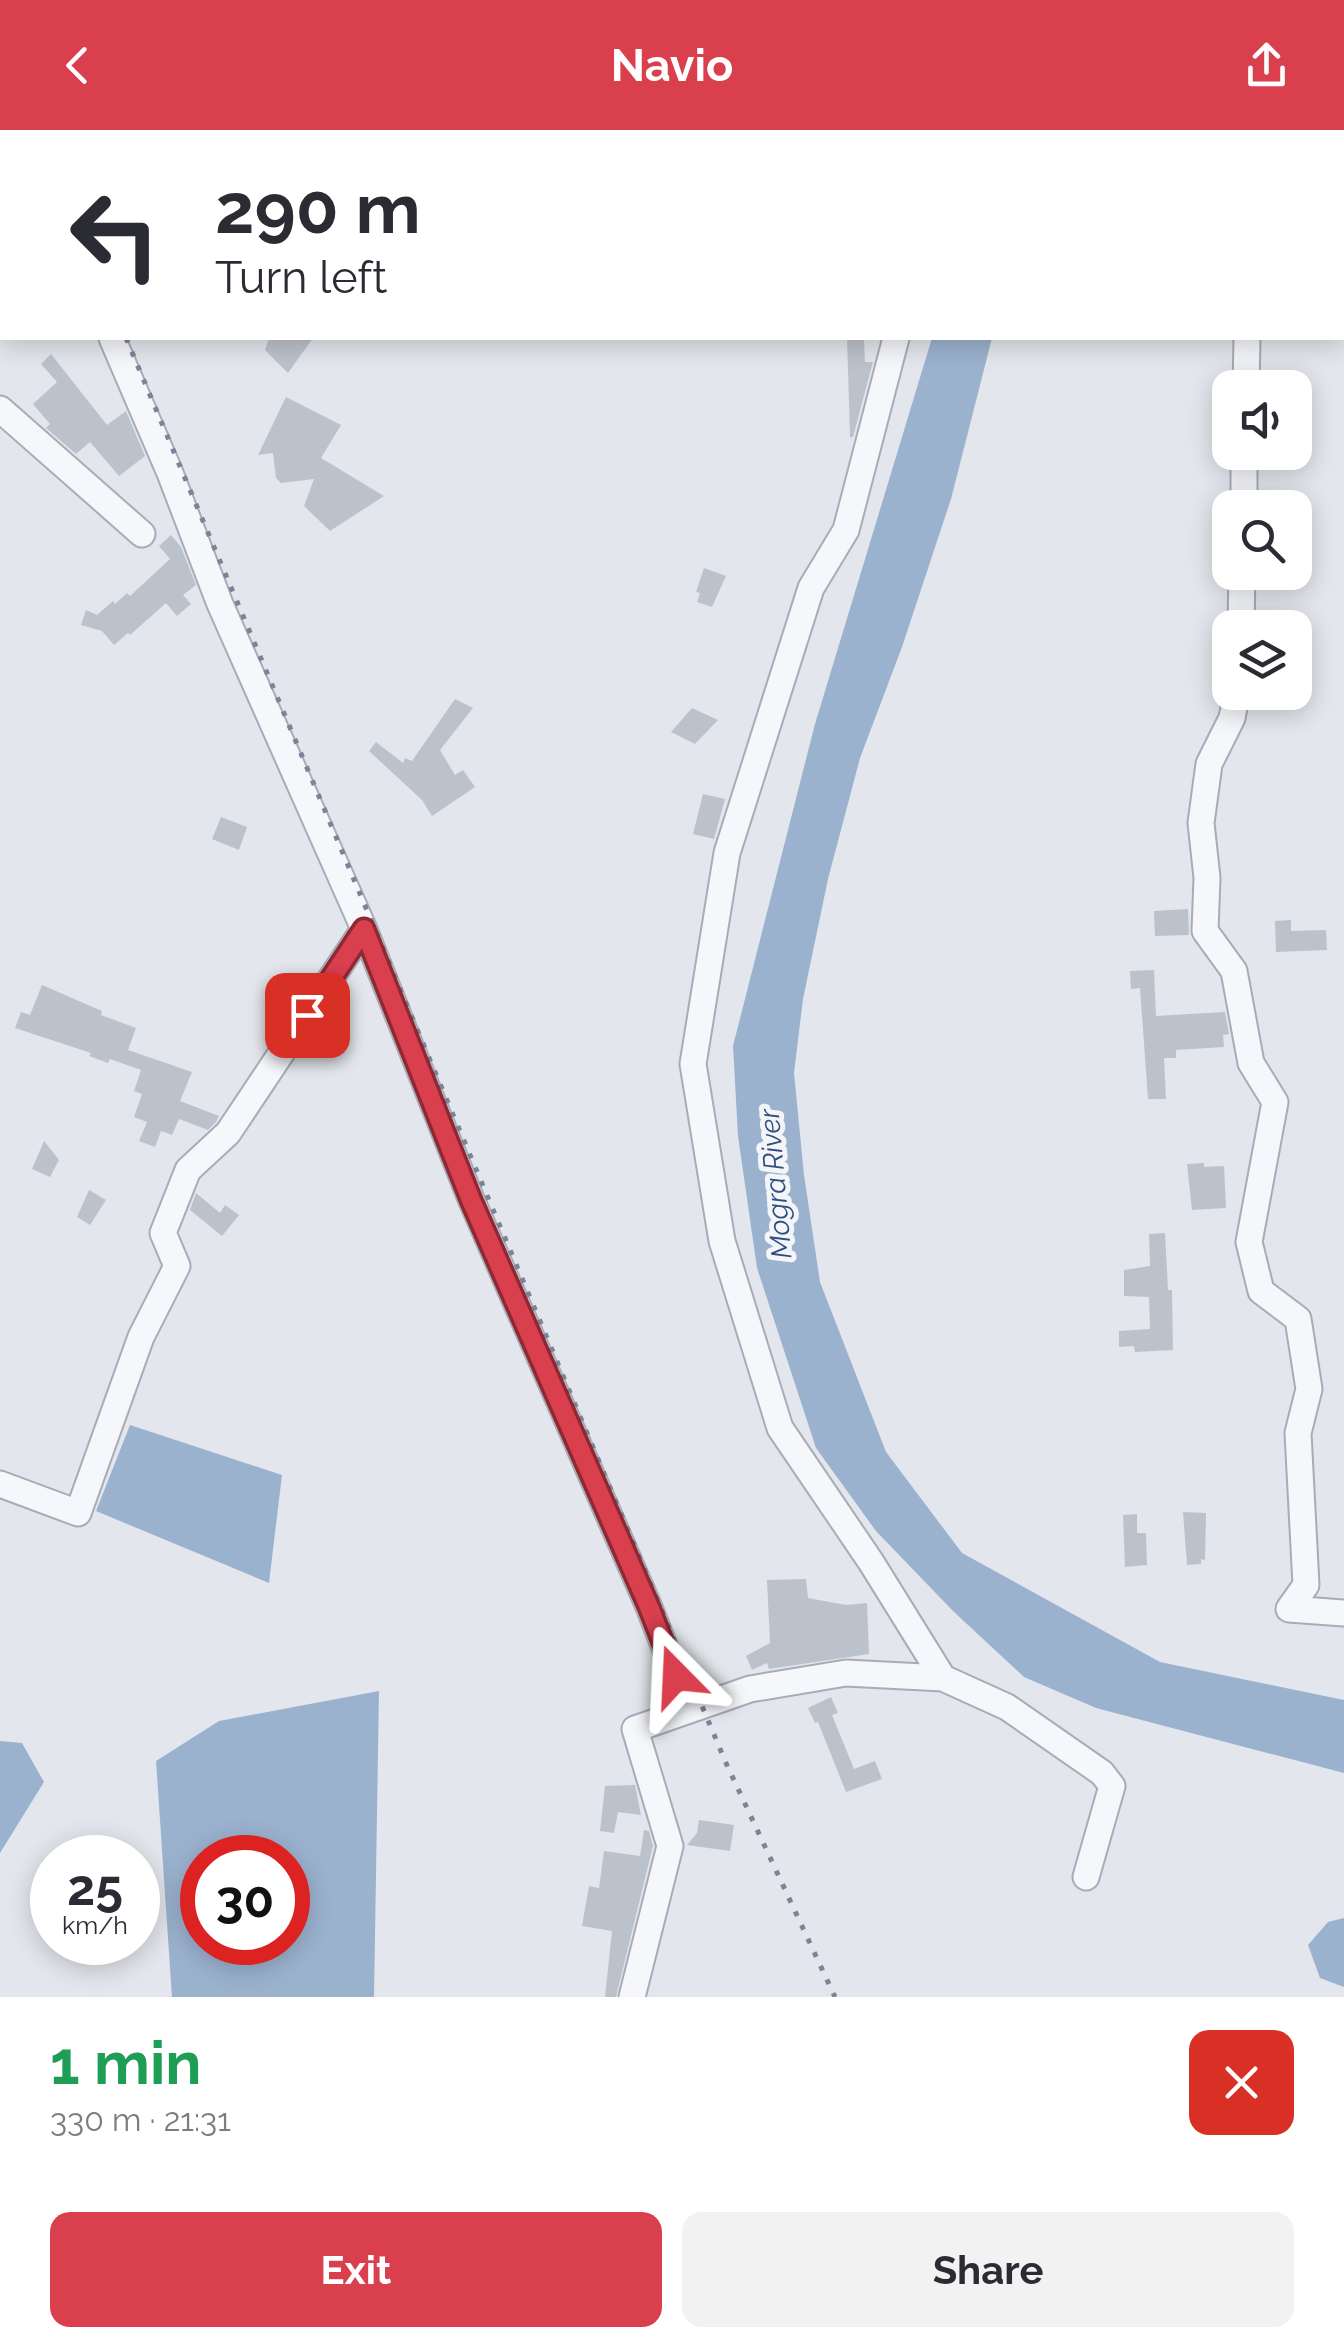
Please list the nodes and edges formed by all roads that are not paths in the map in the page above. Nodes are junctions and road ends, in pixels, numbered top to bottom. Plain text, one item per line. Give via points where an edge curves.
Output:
1 (113, 340) edge
2 (895, 340) edge
3 (1247, 340) edge
4 (1246, 370) edge
5 (0, 409) edge
6 (142, 534) dead end
7 (1234, 710) edge
8 (364, 929) junction
9 (0, 1484) edge
10 (1344, 1613) edge
11 (943, 1678) junction
12 (689, 1710) junction
13 (1086, 1877) dead end
14 (632, 1997) edge

1 - 8 street
2 - 11 street via 846,530 811,588 727,853 693,1064 722,1241 780,1428
3 - 4 street
5 - 6 street
7 - 10 street via 1209,764 1201,824 1205,931 1234,970 1251,1063 1275,1102 1249,1242 1261,1291 1298,1319 1310,1389 1298,1432 1306,1585 1289,1609
8 - 9 street via 228,1133 188,1170 164,1233 177,1266 141,1337 78,1513
8 - 12 street via 471,1200
11 - 12 street via 846,1673 750,1689
11 - 13 street via 1007,1707 1112,1786
12 - 14 street via 635,1729 670,1846

